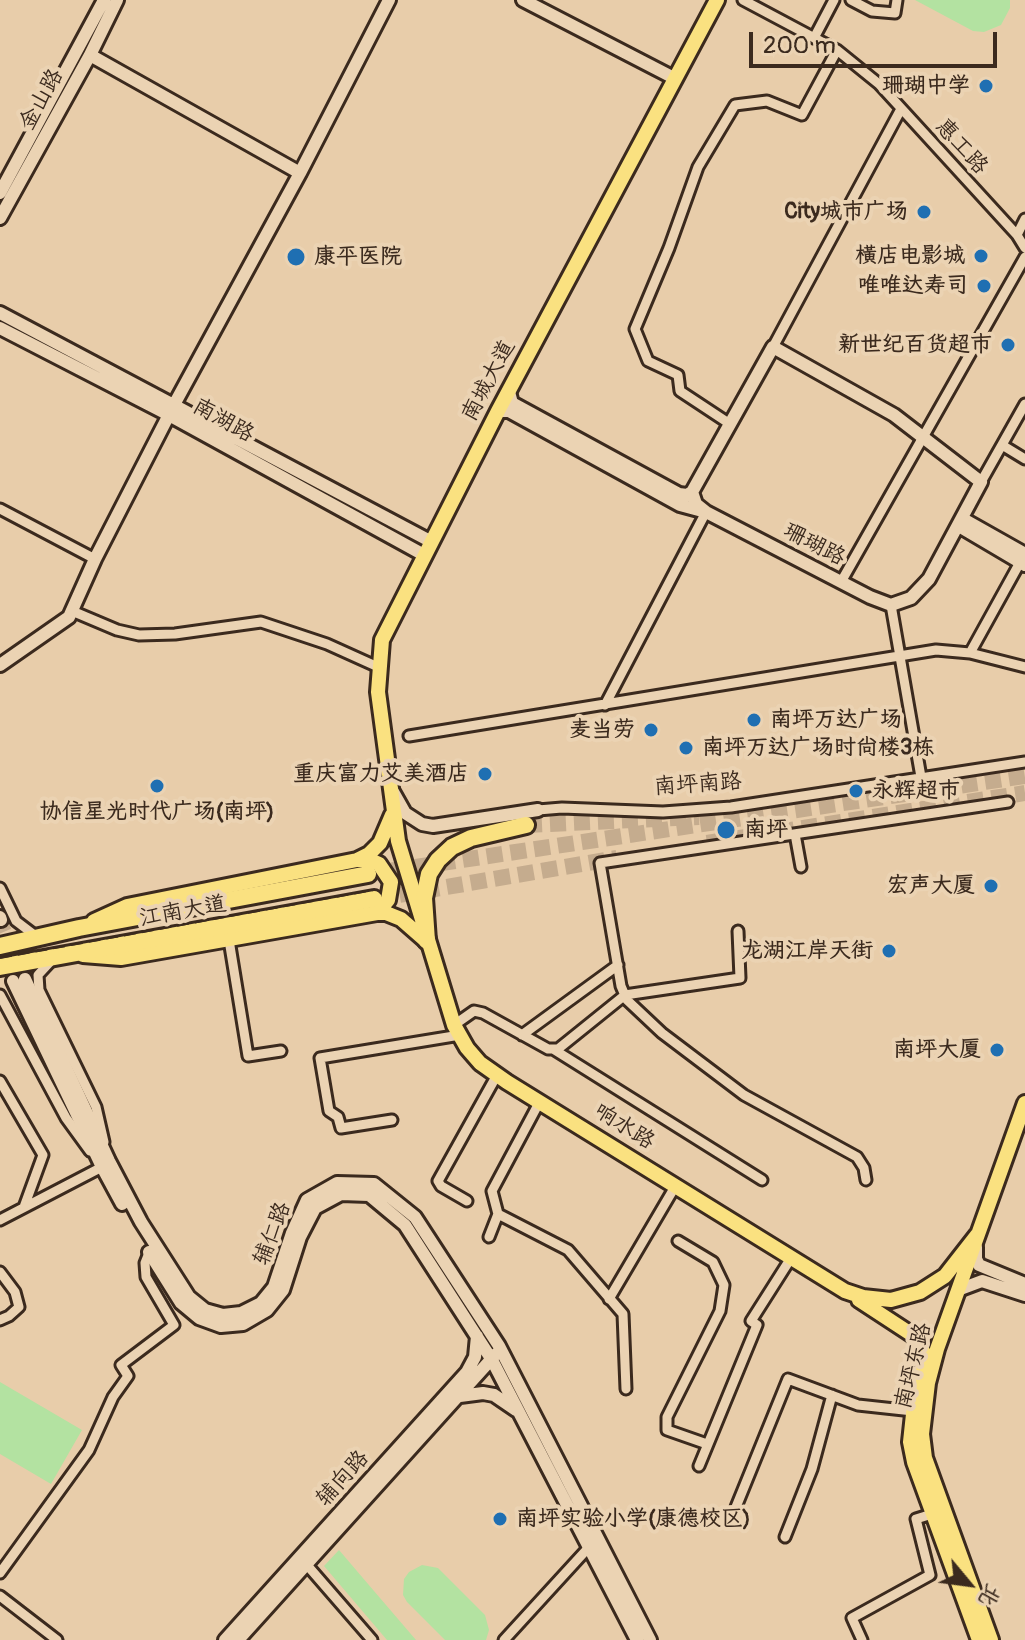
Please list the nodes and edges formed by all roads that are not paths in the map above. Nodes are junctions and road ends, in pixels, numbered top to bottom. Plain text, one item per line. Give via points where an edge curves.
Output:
1 (104, 0) edge
2 (117, 0) edge
3 (389, 0) edge
4 (523, 0) edge
5 (717, 0) edge
6 (743, 0) edge
7 (834, 0) edge
8 (851, 0) edge
9 (897, 0) edge
10 (814, 38) junction
11 (837, 50) junction
12 (90, 55) junction
13 (674, 78) junction
14 (901, 109) junction
15 (300, 173) junction
16 (2, 184) edge
17 (0, 218) edge
18 (1025, 219) edge
19 (1017, 235) junction
20 (1025, 248) edge
21 (1025, 257) edge
22 (0, 313) edge
23 (0, 328) edge
24 (773, 347) junction
25 (509, 392) junction
26 (1025, 404) edge
27 (172, 409) junction
28 (498, 411) junction
29 (730, 424) junction
30 (923, 437) junction
31 (1002, 445) junction
32 (1025, 459) edge
33 (981, 482) junction
34 (692, 492) junction
35 (0, 509) edge
36 (706, 512) junction
37 (961, 523) junction
38 (427, 548) junction
39 (95, 559) junction
40 (1024, 559) edge
41 (841, 582) junction
42 (891, 605) junction
43 (72, 611) junction
44 (970, 653) junction
45 (899, 658) junction
46 (0, 665) edge
47 (378, 667) junction
48 (1025, 667) edge
49 (605, 705) junction
50 (409, 736) dead end
51 (1025, 762) edge
52 (921, 777) junction
53 (392, 795) junction
54 (1008, 802) dead end
55 (538, 810) joint
56 (526, 825) tunnel mouth
57 (795, 834) junction
58 (362, 867) junction
59 (801, 867) dead end
60 (0, 888) edge
61 (375, 906) junction
62 (738, 931) dead end
63 (40, 938) junction
64 (229, 940) junction
65 (427, 942) junction
66 (0, 946) edge
67 (63, 956) junction
68 (618, 965) junction
69 (0, 967) edge
70 (19, 980) tunnel mouth
71 (0, 995) edge
72 (625, 995) junction
73 (457, 1030) junction
74 (522, 1035) junction
75 (553, 1049) junction
76 (281, 1051) dead end
77 (497, 1075) junction
78 (0, 1081) edge
79 (540, 1101) junction
80 (1025, 1103) edge
81 (392, 1120) dead end
82 (105, 1164) junction
83 (762, 1180) dead end
84 (866, 1180) dead end
85 (676, 1185) junction
86 (467, 1201) dead end
87 (24, 1208) junction
88 (498, 1214) junction
89 (0, 1220) edge
90 (977, 1235) junction
91 (489, 1237) dead end
92 (678, 1241) dead end
93 (153, 1251) junction
94 (791, 1258) junction
95 (0, 1272) edge
96 (1025, 1284) edge
97 (958, 1290) junction
98 (845, 1291) junction
99 (1025, 1295) edge
100 (609, 1299) junction
101 (0, 1320) edge
102 (477, 1336) junction
103 (499, 1346) junction
104 (930, 1350) junction
105 (492, 1360) junction
106 (626, 1389) dead end
107 (832, 1395) junction
108 (460, 1396) junction
109 (913, 1411) junction
110 (519, 1412) junction
111 (707, 1444) junction
112 (699, 1466) dead end
113 (736, 1507) dead end
114 (932, 1514) junction
115 (785, 1537) dead end
116 (590, 1546) junction
117 (307, 1565) junction
118 (0, 1573) edge
119 (0, 1596) edge
120 (979, 1639) edge
121 (57, 1640) edge
122 (225, 1640) edge
123 (238, 1640) edge
124 (372, 1640) edge
125 (504, 1640) edge
126 (637, 1640) edge
127 (650, 1640) edge
128 (862, 1640) edge

1 - 16 street, 金山路
2 - 12 street, 金山路
3 - 15 street
4 - 13 street
5 - 13 main road, 南城大道
6 - 10 street, 惠工路
7 - 10 street
8 - 9 street via 872,11 895,13
10 - 11 street, 惠工路
11 - 14 street, 惠工路
11 - 29 street via 802,115 767,101 735,105 698,167 635,329 648,361 678,375 680,391
12 - 15 street
12 - 17 street, 金山路
13 - 25 main road, 南城大道
14 - 19 street, 惠工路
14 - 24 street
15 - 27 street
18 - 19 street
19 - 20 street, 惠工路
21 - 30 street
22 - 27 street
23 - 27 street, 南湖路
24 - 29 street
24 - 30 street
25 - 28 main road, 南城大道
25 - 34 street via 512,403 679,494
26 - 31 street
27 - 38 street
27 - 39 street
28 - 36 street, 珊瑚路 via 509,411 680,505
28 - 38 main road, 南城大道
29 - 34 street
30 - 33 street
30 - 41 street
31 - 32 street
31 - 33 street
33 - 37 street
34 - 36 street
35 - 39 street
36 - 41 street, 珊瑚路
36 - 49 street
37 - 40 street
37 - 42 street via 929,579 911,598
38 - 47 main road, 南城大道 via 382,640
39 - 43 street
40 - 44 street
41 - 42 street, 珊瑚路
42 - 45 street
43 - 46 street
43 - 47 street via 139,635 261,622
44 - 45 street via 936,650
44 - 48 street
45 - 49 street
45 - 52 street
47 - 53 main road, 南城大道
49 - 50 street
51 - 52 street, 南坪南路
52 - 55 street, 南坪南路 via 731,807
53 - 55 street, 南坪南路 via 422,824
53 - 58 main road via 391,820
53 - 65 main road, 响水路 via 398,841
54 - 57 street
56 - 65 highway via 471,838 438,860 424,898
57 - 59 street
57 - 68 street via 600,863
58 - 61 main road via 370,860 379,864 391,882 388,900
58 - 63 highway, 江南大道
60 - 63 street via 16,921
61 - 64 main road
61 - 65 main road via 401,919
61 - 67 highway, 江南大道
62 - 72 street via 740,978
63 - 66 highway, 江南大道
64 - 67 main road via 121,958
64 - 76 street via 248,1056
65 - 73 main road, 响水路
67 - 69 highway, 江南大道
67 - 82 street via 38,975 39,990 96,1107
68 - 72 street
68 - 74 street
70 - 82 street, 辅仁路
71 - 82 street via 66,1118
72 - 75 street
72 - 84 street via 662,1033 744,1095 857,1157
73 - 74 street via 474,1011
73 - 77 main road, 响水路 via 480,1063
73 - 81 street via 320,1058 329,1111 341,1128
74 - 75 street
75 - 83 street
77 - 79 main road, 响水路
77 - 86 street via 438,1181
78 - 87 street via 43,1155
79 - 85 main road, 响水路
79 - 88 street via 492,1191
80 - 90 main road, 南坪东路
82 - 87 street
82 - 93 street, 辅仁路
85 - 94 main road, 响水路
85 - 100 street
87 - 89 street
88 - 91 street
88 - 100 street via 568,1250
90 - 96 street via 979,1265
90 - 97 main road, 南坪东路
90 - 98 main road, 响水路 via 945,1276 920,1292 891,1300
92 - 111 street via 713,1262 724,1285 720,1311 667,1417 667,1430
93 - 102 street, 辅仁路 via 181,1303 199,1318 221,1326 243,1324 267,1310 283,1290 315,1208 341,1194 369,1195 405,1225
93 - 103 street, 辅仁路 via 205,1310 241,1313 261,1303 274,1287 307,1200 337,1183 374,1184 415,1217
93 - 118 street via 145,1263 146,1277 174,1325 121,1365 128,1376 89,1450
94 - 98 main road, 响水路
94 - 111 street via 751,1321 757,1325
95 - 101 street via 19,1307
97 - 99 street via 982,1281
97 - 104 main road, 南坪东路
98 - 104 main road, 南坪东路
100 - 106 street via 623,1314
102 - 105 street, 辅仁路
102 - 122 street, 辅向路 via 467,1372
103 - 105 street, 辅向路
103 - 127 street, 辅仁路
104 - 109 main road, 南坪东路
104 - 120 main road, 南坪东路 via 922,1434 925,1458
105 - 108 street, 辅向路
105 - 110 street, 辅仁路
107 - 109 street via 858,1405
107 - 113 street via 788,1379
107 - 115 street via 812,1469
108 - 110 street via 494,1395
108 - 117 street, 辅向路
109 - 114 main road, 南坪东路 via 910,1442
110 - 116 street, 辅仁路
111 - 112 street
114 - 120 main road, 南坪东路
114 - 128 street via 916,1519 930,1575 852,1618
116 - 125 street
116 - 126 street, 辅仁路
117 - 123 street, 辅向路
117 - 124 street
119 - 121 street

